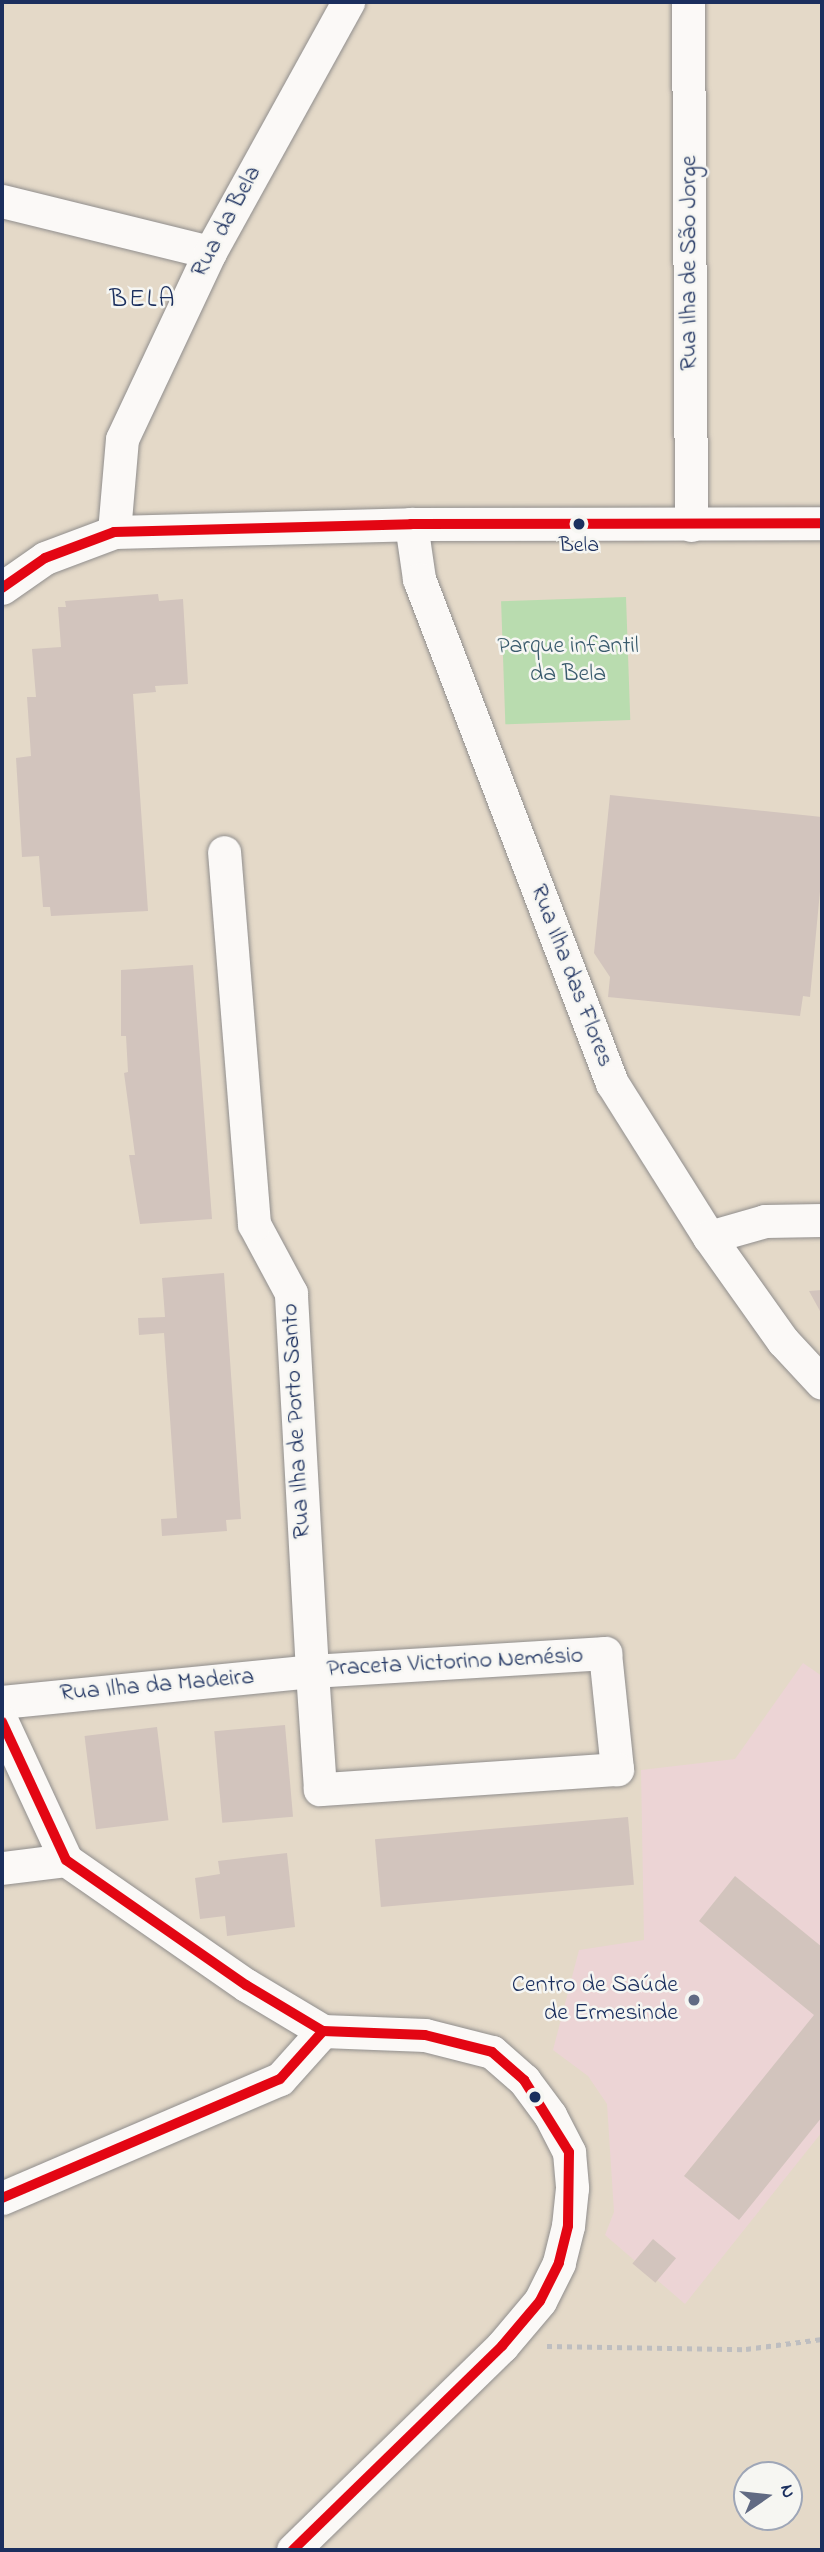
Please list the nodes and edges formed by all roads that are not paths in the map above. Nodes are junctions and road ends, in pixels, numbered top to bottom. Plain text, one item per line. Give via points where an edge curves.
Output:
1 (348, 2) edge
2 (688, 2) edge
3 (2, 201) edge
4 (209, 252) junction
5 (822, 523) edge
6 (411, 524) junction
7 (691, 525) junction
8 (114, 532) junction
9 (2, 588) edge
10 (224, 852) dead end
11 (822, 1220) edge
12 (709, 1237) junction
13 (822, 1383) edge
14 (312, 1671) junction
15 (2, 1702) edge
16 (2, 1722) edge
17 (320, 1789) joint
18 (66, 1860) junction
19 (2, 1868) edge
20 (323, 2031) junction
21 (2, 2198) edge
22 (293, 2550) edge

1 - 4 street, Rua da Bela
2 - 7 street, Rua Ilha de São Jorge
3 - 4 street
4 - 8 street, Rua da Bela via 122,439
5 - 7 street
6 - 7 street
6 - 8 street
6 - 12 street, Rua Ilha das Flores via 419,579 612,1083
8 - 9 street via 45,558
10 - 14 street, Rua Ilha de Porto Santo via 254,1224 291,1293
11 - 12 street via 765,1221
12 - 13 street, Rua Ilha das Flores via 783,1341
14 - 15 street, Rua Ilha da Madeira
14 - 17 street, Rua Ilha de Porto Santo
14 - 17 street, Praceta Victorino Nemésio via 605,1653 617,1769
16 - 18 street
18 - 19 street
18 - 20 street via 246,1985
20 - 21 street via 280,2079
20 - 22 street via 425,2035 492,2052 524,2080 550,2115 569,2152 572,2188 559,2263 540,2301 502,2346

